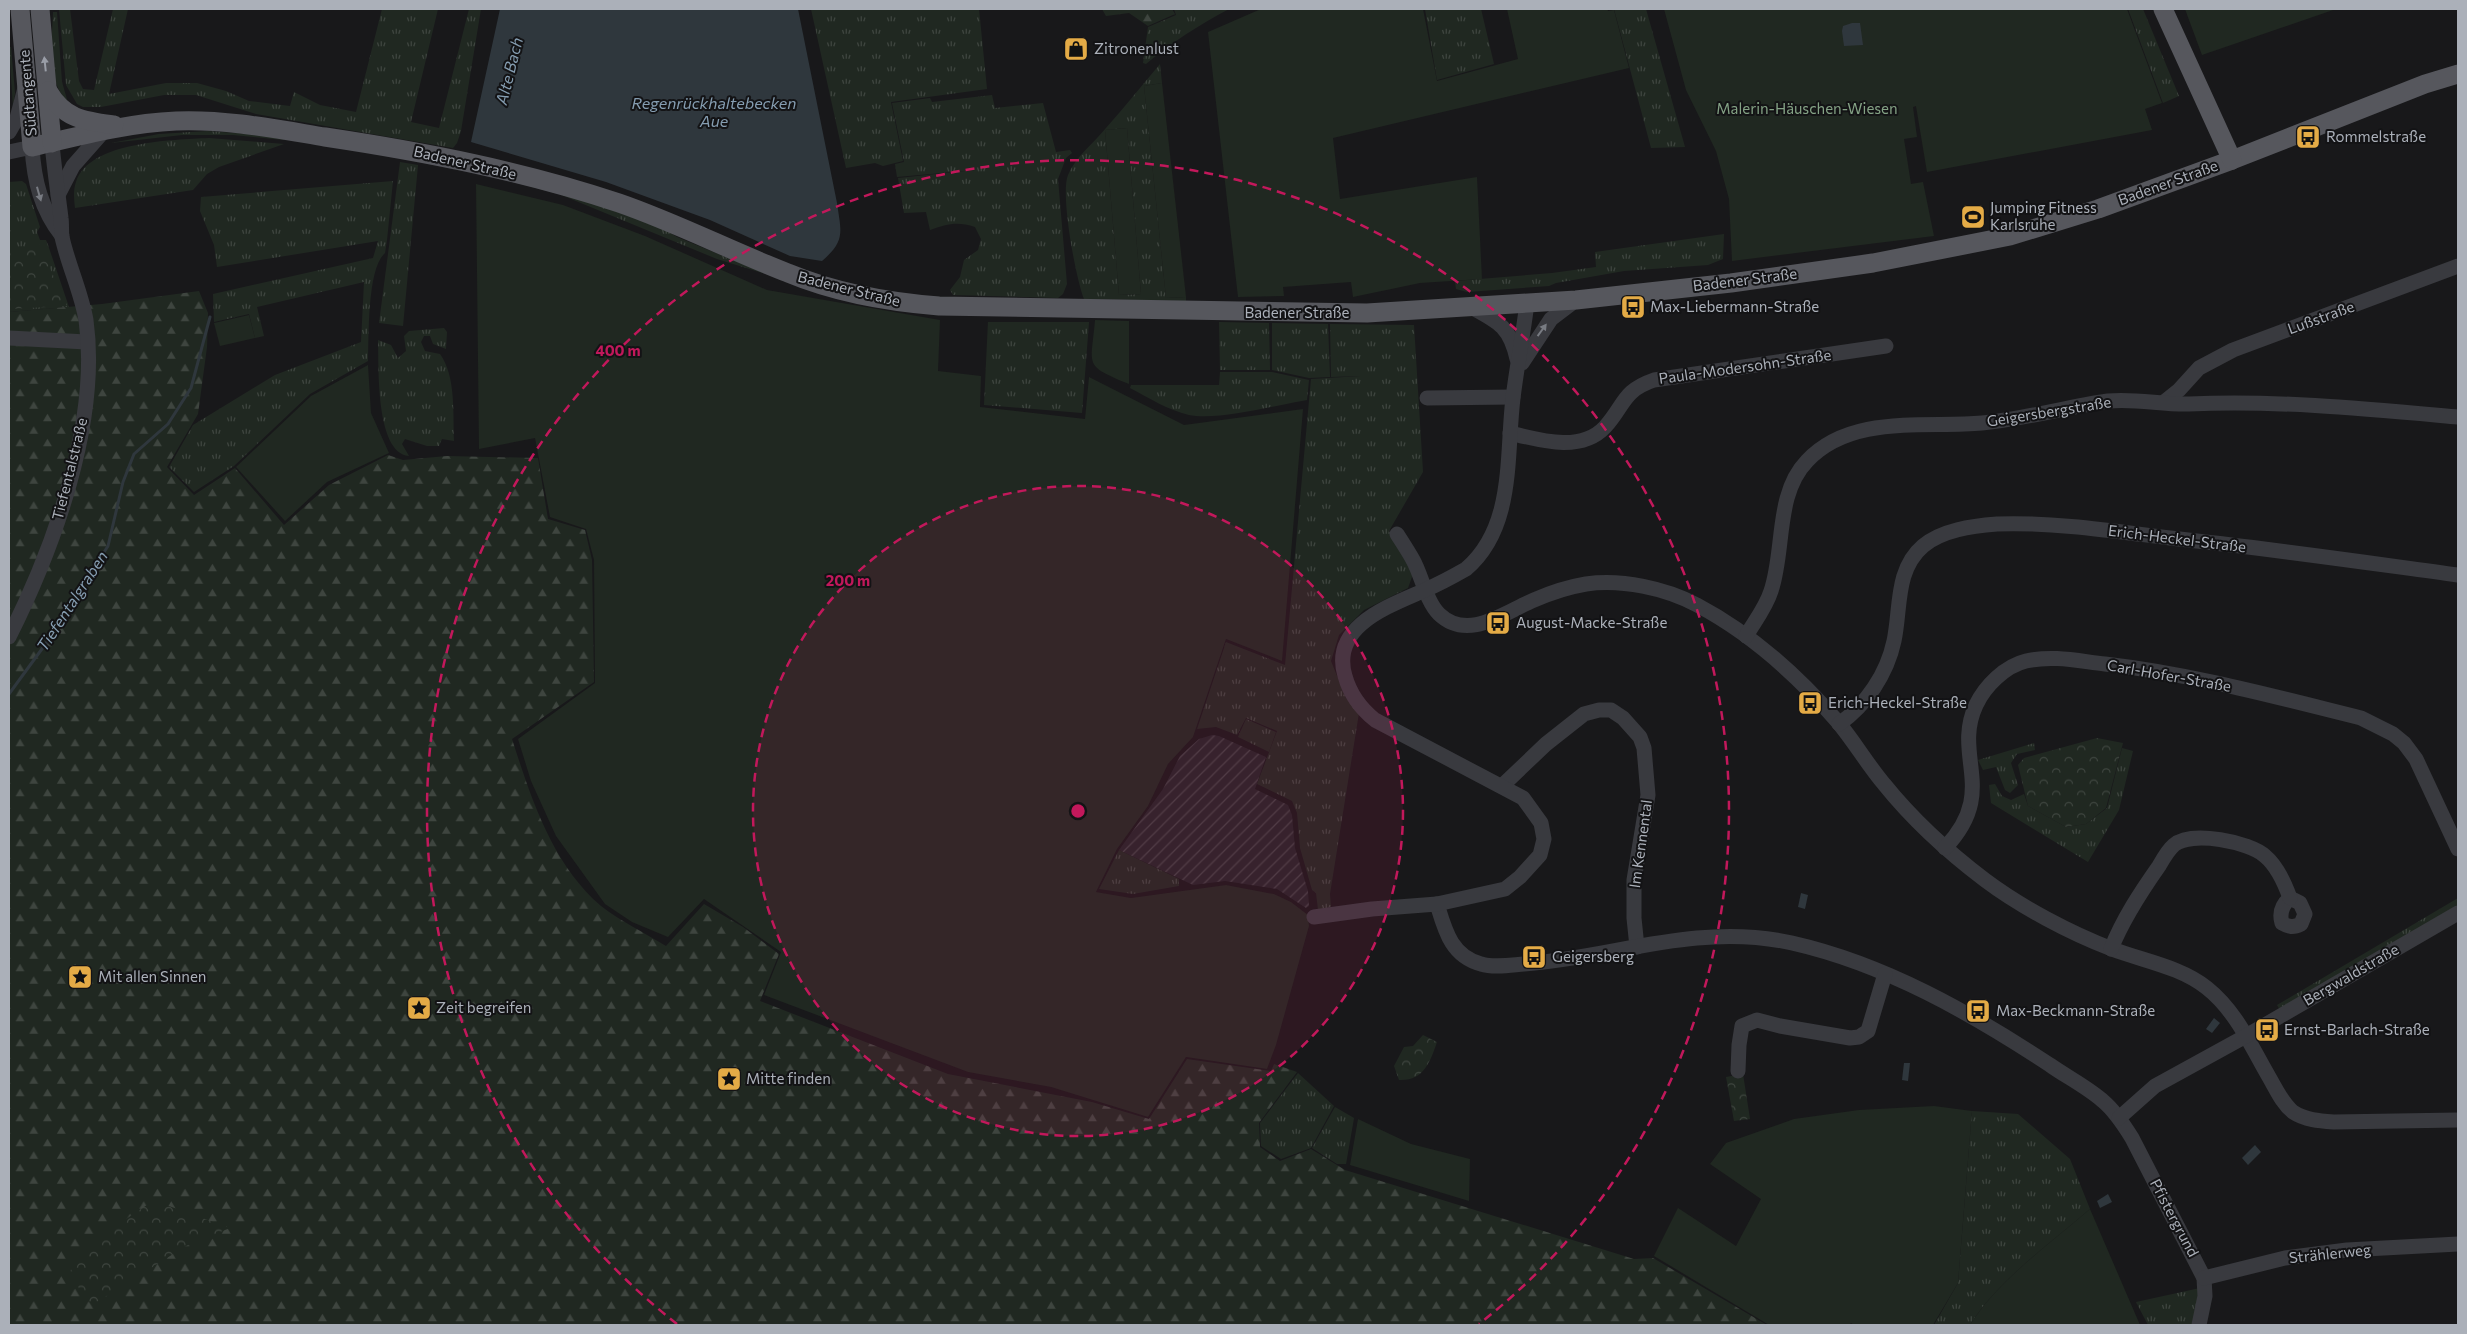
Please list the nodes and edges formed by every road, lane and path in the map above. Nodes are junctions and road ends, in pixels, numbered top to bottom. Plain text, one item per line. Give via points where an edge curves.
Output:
1 (20, 9) edge
2 (40, 9) edge
3 (2162, 9) edge
4 (2458, 74) edge
5 (27, 81) junction
6 (48, 91) junction
7 (129, 127) junction
8 (9, 132) edge
9 (103, 132) junction
10 (52, 143) junction
11 (32, 147) junction
12 (9, 152) edge
13 (2232, 160) junction
14 (58, 195) junction
15 (62, 236) junction
16 (2458, 266) edge
17 (1576, 300) junction
18 (1527, 303) junction
19 (1471, 308) junction
20 (9, 338) edge
21 (87, 342) junction
22 (1886, 346) dead end
23 (1518, 368) junction
24 (2189, 380) junction
25 (1513, 397) junction
26 (1428, 398) dead end
27 (2164, 402) junction
28 (2201, 403) junction
29 (2458, 417) edge
30 (1510, 433) junction
31 (1397, 534) dead end
32 (2458, 575) edge
33 (1427, 589) junction
34 (1746, 636) junction
35 (9, 637) edge
36 (1839, 724) junction
37 (1503, 785) junction
38 (2452, 821) edge
39 (1945, 848) junction
40 (2458, 849) edge
41 (2290, 898) dead end
42 (1437, 904) junction
43 (2458, 913) edge
44 (1314, 917) dead end
45 (1637, 947) junction
46 (2111, 949) junction
47 (1885, 974) junction
48 (2246, 1036) junction
49 (1738, 1072) dead end
50 (2119, 1118) junction
51 (2458, 1120) edge
52 (2458, 1244) edge
53 (2204, 1278) junction
54 (2199, 1325) edge

1 - 5 main road, Südtangente
6 -> 2 main road, Südtangente
3 - 13 main road
4 - 13 main road, Badener Straße
5 - 8 street via 17,118
5 - 11 main road, Südtangente
6 - 7 main road, Badener Straße via 60,108 86,122
6 - 10 main road, Südtangente
7 - 9 main road, Badener Straße
7 - 19 main road, Badener Straße via 174,121 224,123 458,159 619,203 789,274 839,290 900,303 1225,312 1367,313
9 - 10 main road, Badener Straße
9 - 14 street via 73,166
10 - 11 main road, Badener Straße
10 - 14 street, Tiefentalstraße
11 - 12 street
11 -> 15 street, Tiefentalstraße via 42,205
13 - 17 main road, Badener Straße via 2098,209 2010,236 1872,263
14 - 15 street, Tiefentalstraße
15 - 21 street, Tiefentalstraße via 81,296
16 - 24 street, Lußstraße via 2233,350 2199,368
17 - 18 main road, Badener Straße
23 -> 17 street via 1551,319
18 - 19 main road, Badener Straße
18 - 23 street
19 - 23 street via 1501,324 1509,333
20 - 21 street
21 - 35 street, Tiefentalstraße via 85,404 74,461 45,559
22 - 30 street, Paula-Modersohn-Straße via 1654,380 1628,393 1605,427 1587,439 1561,442
23 - 25 street
24 - 27 street, Lußstraße
24 - 28 street
25 - 26 street
25 - 30 street
27 - 28 street, Geigersbergstraße
27 - 34 street, Geigersbergstraße via 2110,401 2017,419 1880,428 1850,434 1824,447 1806,461 1793,482 1772,590
28 - 29 street, Geigersbergstraße via 2332,405
30 - 33 street via 1506,488 1490,542 1466,568
31 - 33 street
32 - 36 street, Erich-Heckel-Straße via 2080,527 1998,524 1944,534 1923,546 1910,559 1901,582 1894,643 1883,672 1852,715
33 - 34 street via 1433,607 1440,615 1459,625 1472,626 1581,585 1640,586 1681,597
33 - 37 street via 1381,609 1351,634 1342,667 1348,688 1363,710 1375,720
34 - 36 street via 1798,679
36 - 39 street via 1885,786
37 - 42 street via 1523,798 1541,823 1544,840 1540,855 1505,888
37 - 45 street, Im Kennental via 1584,714 1611,710 1640,737 1648,795 1634,880
38 - 39 street, Carl-Hofer-Straße via 2404,743 2384,728 2361,718 2204,680 2059,658 2024,662 2013,667 1987,688 1976,705 1969,730 1973,776 1970,809 1962,827
38 - 40 street, Carl-Hofer-Straße
39 - 46 street via 1988,883 2022,904
41 - 46 street via 2273,865 2260,852 2216,840 2188,838 2174,845 2153,874 2122,922
42 - 44 street via 1372,908
42 - 45 street via 1452,945 1464,957 1482,964 1535,963
43 - 48 street, Bergwaldstraße
45 - 47 street via 1732,936 1772,939 1832,954
46 - 48 street via 2198,982 2220,999
47 - 49 street via 1865,1034 1850,1038 1757,1020 1742,1026
47 - 50 street via 1946,1003 2012,1041 2103,1101
48 - 50 street, Bergwaldstraße via 2155,1086
48 - 51 street via 2281,1098 2293,1112 2303,1117 2334,1122
50 - 53 street, Pfistergrund
52 - 53 street, Strählerweg via 2347,1250 2286,1258
53 - 54 street, Pfistergrund via 2206,1296

